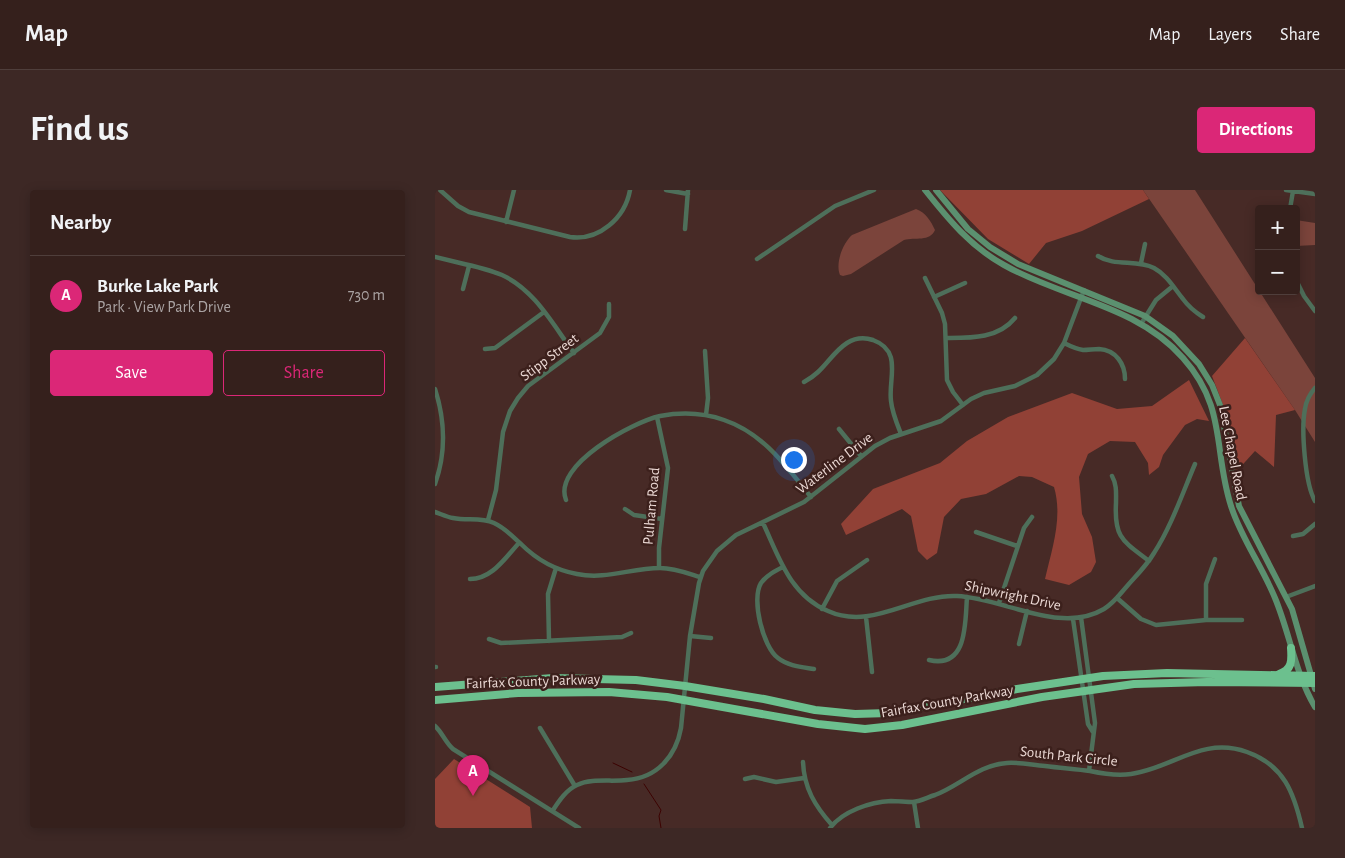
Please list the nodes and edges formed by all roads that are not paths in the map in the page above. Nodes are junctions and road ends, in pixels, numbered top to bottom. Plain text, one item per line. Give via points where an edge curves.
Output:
1 (440, 190) edge
2 (513, 190) edge
3 (630, 190) edge
4 (666, 190) edge
5 (874, 190) edge
6 (925, 190) edge
7 (936, 190) edge
8 (1286, 190) edge
9 (1293, 191) edge
10 (688, 192) edge
11 (864, 192) edge
12 (1315, 194) edge
13 (1291, 205) edge
14 (507, 222) junction
15 (685, 229) dead end
16 (1145, 244) dead end
17 (1098, 256) dead end
18 (435, 258) edge
19 (757, 259) dead end
20 (1141, 263) junction
21 (469, 266) junction
22 (925, 278) dead end
23 (965, 283) dead end
24 (1173, 286) junction
25 (1300, 288) edge
26 (463, 289) dead end
27 (1084, 290) junction
28 (934, 297) junction
29 (1081, 298) junction
30 (609, 304) dead end
31 (1315, 311) edge
32 (544, 312) junction
33 (1145, 316) junction
34 (1203, 317) dead end
35 (1015, 318) dead end
36 (1141, 324) junction
37 (946, 338) junction
38 (1064, 343) junction
39 (485, 349) dead end
40 (705, 351) dead end
41 (574, 353) junction
42 (1125, 379) dead end
43 (804, 382) dead end
44 (1315, 388) edge
45 (435, 389) edge
46 (963, 405) junction
47 (706, 415) junction
48 (657, 417) junction
49 (839, 429) dead end
50 (901, 434) junction
51 (861, 456) junction
52 (435, 462) edge
53 (441, 463) junction
54 (1195, 464) dead end
55 (1112, 476) dead end
56 (1232, 478) junction
57 (1224, 479) junction
58 (435, 484) edge
59 (811, 497) junction
60 (566, 500) dead end
61 (1315, 501) edge
62 (625, 509) dead end
63 (435, 512) edge
64 (1033, 517) dead end
65 (663, 519) junction
66 (488, 520) junction
67 (763, 523) junction
68 (1315, 524) edge
69 (976, 532) dead end
70 (1293, 536) dead end
71 (519, 543) junction
72 (1017, 546) junction
73 (1215, 559) dead end
74 (867, 560) dead end
75 (1149, 561) junction
76 (783, 567) junction
77 (556, 568) junction
78 (659, 568) junction
79 (700, 577) junction
80 (470, 579) dead end
81 (1315, 586) edge
82 (967, 597) junction
83 (1286, 597) junction
84 (1117, 598) junction
85 (999, 603) junction
86 (822, 608) junction
87 (1027, 611) junction
88 (866, 617) junction
89 (1081, 617) junction
90 (1073, 619) junction
91 (1206, 620) junction
92 (1242, 620) dead end
93 (631, 633) dead end
94 (690, 636) junction
95 (711, 638) dead end
96 (489, 639) dead end
97 (549, 640) junction
98 (1019, 644) dead end
99 (1291, 648) junction
100 (929, 660) dead end
101 (814, 669) dead end
102 (872, 672) dead end
103 (1274, 675) junction
104 (1300, 676) junction
105 (1085, 678) junction
106 (1314, 681) edge
107 (1303, 684) junction
108 (685, 686) junction
109 (435, 688) edge
110 (1087, 690) junction
111 (435, 700) edge
112 (684, 700) junction
113 (1315, 707) edge
114 (435, 726) edge
115 (540, 728) dead end
116 (1093, 732) junction
117 (803, 762) dead end
118 (1089, 771) junction
119 (804, 778) junction
120 (745, 779) dead end
121 (575, 786) junction
122 (914, 802) junction
123 (553, 810) junction
124 (831, 826) edge
125 (579, 828) edge
126 (918, 828) edge
127 (1302, 828) edge

1 - 14 street via 463,209
2 - 14 street
3 - 14 street via 627,204 619,215 604,229 590,236 570,237
4 - 10 street
5 - 11 street
6 - 29 main road, Lee Chapel Road via 955,227 987,254 1013,270
7 - 27 main road, Lee Chapel Road via 968,229 990,247 1018,264
8 - 9 street
9 - 12 street
9 - 13 street
10 - 15 street
11 - 19 street via 835,206
16 - 20 street
17 - 20 street via 1108,262
18 - 21 street
20 - 24 street via 1160,272
21 - 26 street
21 - 32 street via 496,272 509,279 528,293
22 - 28 street
23 - 28 street
24 - 33 street via 1156,300
24 - 34 street
25 - 31 street
27 - 29 street, Waterline Drive
27 - 33 main road, Lee Chapel Road
28 - 37 street via 944,320
29 - 36 main road, Lee Chapel Road
29 - 38 street, Waterline Drive
30 - 41 street, Stipp Street via 609,317 603,329
32 - 39 street via 495,348
32 - 41 street
33 - 36 street
33 - 56 main road, Lee Chapel Road via 1181,343 1212,385 1225,424
35 - 37 street via 1007,326 985,336
36 - 57 main road, Lee Chapel Road via 1179,353 1202,385 1214,414
37 - 46 street via 947,380
38 - 42 street via 1081,349 1110,352 1122,363
38 - 46 street, Waterline Drive via 1050,364 1033,378 984,393
40 - 47 street
41 - 66 street, Stipp Street via 528,386 510,411 503,432 496,490
43 - 50 street via 821,371 848,343 862,338 876,342 891,358 891,400
44 - 61 street via 1307,402 1304,417 1306,473
45 - 53 street via 442,420
46 - 50 street, Waterline Drive via 941,421
47 - 48 street via 687,413
47 - 59 street via 734,424 758,438
48 - 60 street via 629,428 579,461 566,482
48 - 65 street, Pulham Road via 668,468
49 - 51 street
50 - 51 street, Waterline Drive
51 - 59 street, Waterline Drive
52 - 53 street
53 - 58 street
54 - 75 street, Shipwright Drive
55 - 75 street via 1117,487 1115,518 1118,532 1126,544
56 - 57 main road
56 - 83 main road, Lee Chapel Road via 1244,518
57 - 99 main road, Lee Chapel Road via 1234,515 1275,598
59 - 67 street, Waterline Drive
62 - 65 street via 634,515
63 - 66 street via 453,518
64 - 72 street via 1025,525
65 - 78 street, Pulham Road
66 - 71 street via 505,529
67 - 76 street, Shipwright Drive
67 - 79 street, Waterline Drive via 724,544
68 - 70 street via 1303,534
69 - 72 street
71 - 77 street
71 - 80 street via 489,574
72 - 85 street
73 - 91 street via 1206,584
74 - 86 street via 837,581
75 - 84 street, Shipwright Drive
76 - 86 street, Shipwright Drive via 801,593
76 - 101 street via 767,576 757,592 766,641 782,661
77 - 78 street via 598,576
77 - 97 street via 548,594
78 - 79 street
79 - 94 street, Waterline Drive
81 - 83 street
82 - 85 street, Shipwright Drive
82 - 88 street, Shipwright Drive via 933,598
82 - 100 street via 959,649 947,660
83 - 106 main road, Lee Chapel Road
84 - 89 street, Shipwright Drive via 1103,610
84 - 91 street via 1141,619 1152,624
85 - 87 street, Shipwright Drive
86 - 88 street, Shipwright Drive via 840,616
87 - 90 street, Shipwright Drive
87 - 98 street
88 - 102 street
89 - 90 street, Shipwright Drive
89 - 105 street
90 - 105 street
91 - 92 street
93 - 97 street via 622,637
94 - 95 street
94 - 108 street, Waterline Drive
96 - 97 street via 501,643
99 - 103 highway via 1290,668
99 - 104 main road, Lee Chapel Road
103 - 104 highway, Fairfax County Parkway
103 - 105 highway, Fairfax County Parkway via 1167,674
104 - 106 highway, Fairfax County Parkway
104 - 107 main road, Lee Chapel Road
105 - 108 highway, Fairfax County Parkway via 889,713 855,714 815,710
105 - 110 street
105 - 110 street
106 - 107 highway, Fairfax County Parkway
107 - 110 highway, Fairfax County Parkway via 1186,682
107 - 113 main road, Lee Chapel Road
108 - 109 highway, Fairfax County Parkway via 636,680 553,678
108 - 112 street, Waterline Drive
110 - 112 highway, Fairfax County Parkway via 902,725 865,728 818,724
110 - 116 street via 1095,723
110 - 116 street via 1088,724
111 - 112 highway, Fairfax County Parkway via 578,692
112 - 121 street, Waterline Drive via 678,741 661,767 636,779 587,782
114 - 123 street via 453,749
115 - 121 street
116 - 118 street
117 - 119 street
118 - 122 street, South Park Circle via 1018,763 997,764
118 - 127 street, South Park Circle via 1109,775 1133,774 1203,749 1235,748 1258,756 1279,773 1292,794
119 - 120 street via 776,782 754,777
119 - 124 street via 815,804
121 - 123 street
122 - 124 street, South Park Circle via 889,801 867,805
122 - 126 street
123 - 125 street

